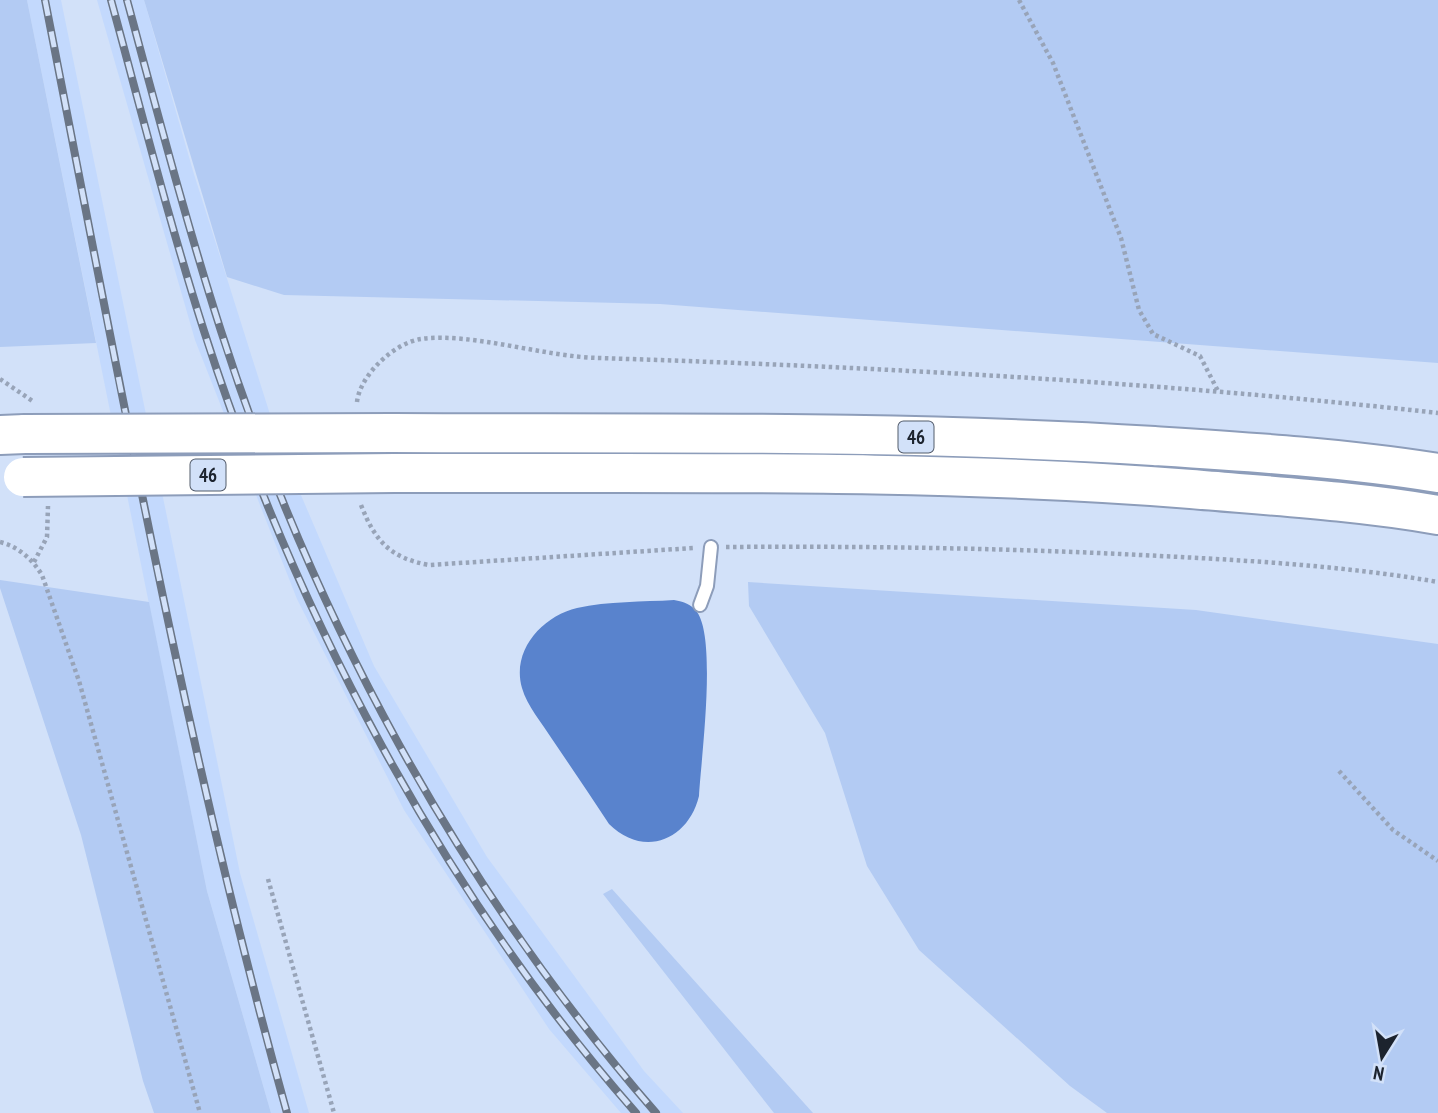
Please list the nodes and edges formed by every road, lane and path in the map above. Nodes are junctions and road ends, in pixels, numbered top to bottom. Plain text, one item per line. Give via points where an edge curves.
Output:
1 (1019, 0) edge
2 (687, 360) dead end
3 (0, 379) edge
4 (1218, 391) junction
5 (1438, 413) edge
6 (19, 423) edge
7 (1438, 473) edge
8 (12, 477) edge
9 (1438, 515) edge
10 (48, 517) dead end
11 (0, 542) edge
12 (711, 547) dead end
13 (34, 562) junction
14 (700, 605) dead end
15 (1339, 771) dead end
16 (1438, 861) edge
17 (268, 879) dead end
18 (200, 1113) edge
19 (334, 1113) edge

1 - 4 path via 1053,63 1121,238 1139,310 1153,334 1200,356
2 - 4 path
3 - 6 path
4 - 5 path
6 - 7 main road, 46, bridge via 393,433 791,434 1068,441 1253,453
8 - 9 main road, 46, bridge via 394,473 1062,479
10 - 13 path via 47,537
11 - 13 path
12 - 14 lane via 708,586
13 - 18 path via 79,681
15 - 16 path via 1393,830
17 - 19 path

